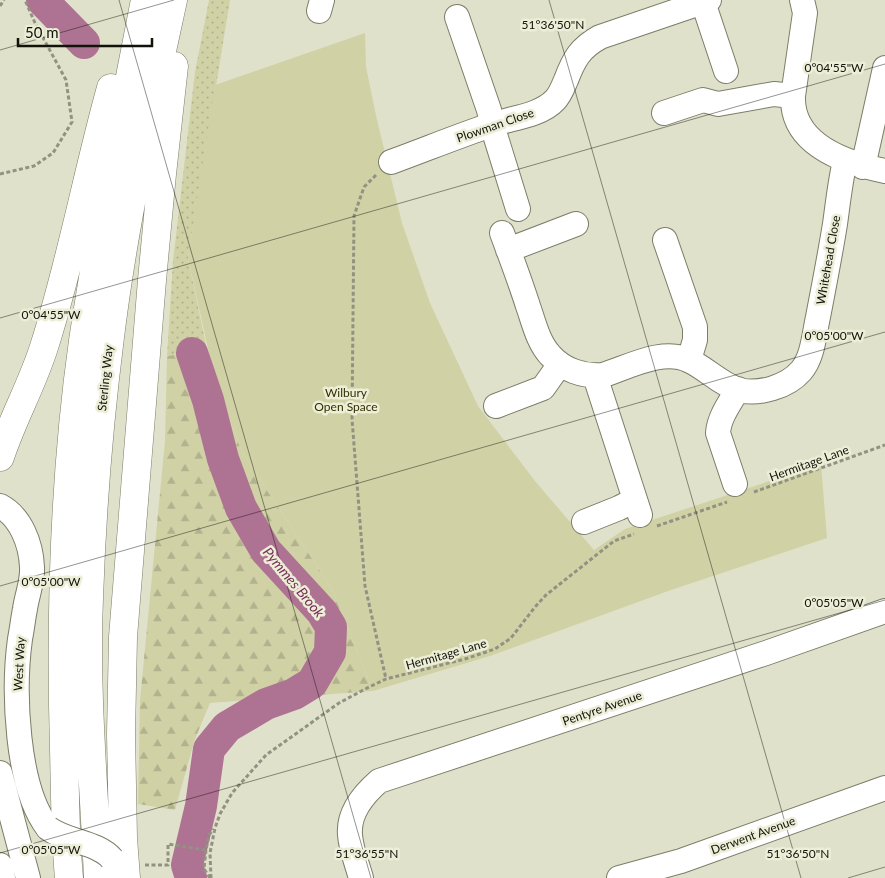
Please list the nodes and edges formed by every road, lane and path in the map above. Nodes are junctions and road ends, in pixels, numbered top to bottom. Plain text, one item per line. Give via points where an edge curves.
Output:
1 (4, 0) edge
2 (25, 0) edge
3 (135, 0) edge
4 (145, 0) edge
5 (173, 0) edge
6 (180, 0) edge
7 (802, 0) edge
8 (706, 1) edge
9 (0, 6) edge
10 (661, 7) edge
11 (457, 17) dead end
12 (885, 68) edge
13 (726, 71) dead end
14 (793, 96) junction
15 (664, 113) dead end
16 (492, 125) junction
17 (864, 166) edge
18 (384, 168) joint
19 (0, 174) edge
20 (518, 209) dead end
21 (576, 224) dead end
22 (665, 240) dead end
23 (689, 360) junction
24 (560, 364) junction
25 (595, 376) junction
26 (738, 389) junction
27 (496, 406) dead end
28 (885, 445) edge
29 (0, 457) edge
30 (738, 493) junction
31 (0, 506) edge
32 (642, 518) junction
33 (584, 522) dead end
34 (885, 611) edge
35 (386, 679) junction
36 (0, 773) edge
37 (885, 788) edge
38 (215, 828) junction
39 (205, 850) junction
40 (121, 866) edge
41 (28, 878) edge
42 (69, 878) edge
43 (210, 878) edge
44 (361, 878) edge
45 (618, 878) edge

1 - 9 path
2 - 19 path via 66,80 72,122 53,154 34,166
3 - 29 highway via 44,350
4 - 42 highway, Sterling Way via 105,202 83,344 74,431 66,533 62,685
5 - 40 highway, Sterling Way via 124,244 110,335 99,435 89,600 88,670 93,762
6 - 40 highway via 154,261 123,637
7 - 14 street via 805,13
8 - 10 street, Plowman Close
8 - 13 street
10 - 16 street, Plowman Close via 582,49 555,100 544,108
11 - 16 street
12 - 17 street, Whitehead Close
14 - 15 street via 774,94 718,104 703,100
14 - 17 street via 795,118 808,136 822,147
16 - 18 street, Plowman Close
16 - 20 street
17 - 26 street, Whitehead Close via 827,273 811,353 802,370 777,387 759,391
18 - 35 path via 364,186 354,216 352,419 364,586
21 - 24 street via 505,241 538,334 545,349
22 - 23 street via 695,327
23 - 25 street, Whitehead Close via 660,357
23 - 26 street, Whitehead Close via 724,384
24 - 25 street
24 - 27 street via 543,388
25 - 32 street
26 - 30 street via 721,418 718,433
28 - 30 path, Hermitage Lane
30 - 32 path, Hermitage Lane
31 - 40 street, West Way, bridge via 15,518 31,551 33,570 20,642 18,705 20,740 33,801 48,828 62,837 104,851
32 - 33 street via 620,508
32 - 35 path, Hermitage Lane via 546,595 511,638 495,649
34 - 44 street, Pentyre Avenue via 380,781 358,804 350,828
35 - 38 path, Hermitage Lane via 339,703 266,755 232,793
36 - 41 street
37 - 45 street, Derwent Avenue via 681,861
38 - 39 path via 209,835
38 - 43 path, Hermitage Lane
39 - 40 path via 168,844 168,865
39 - 43 path via 204,869

